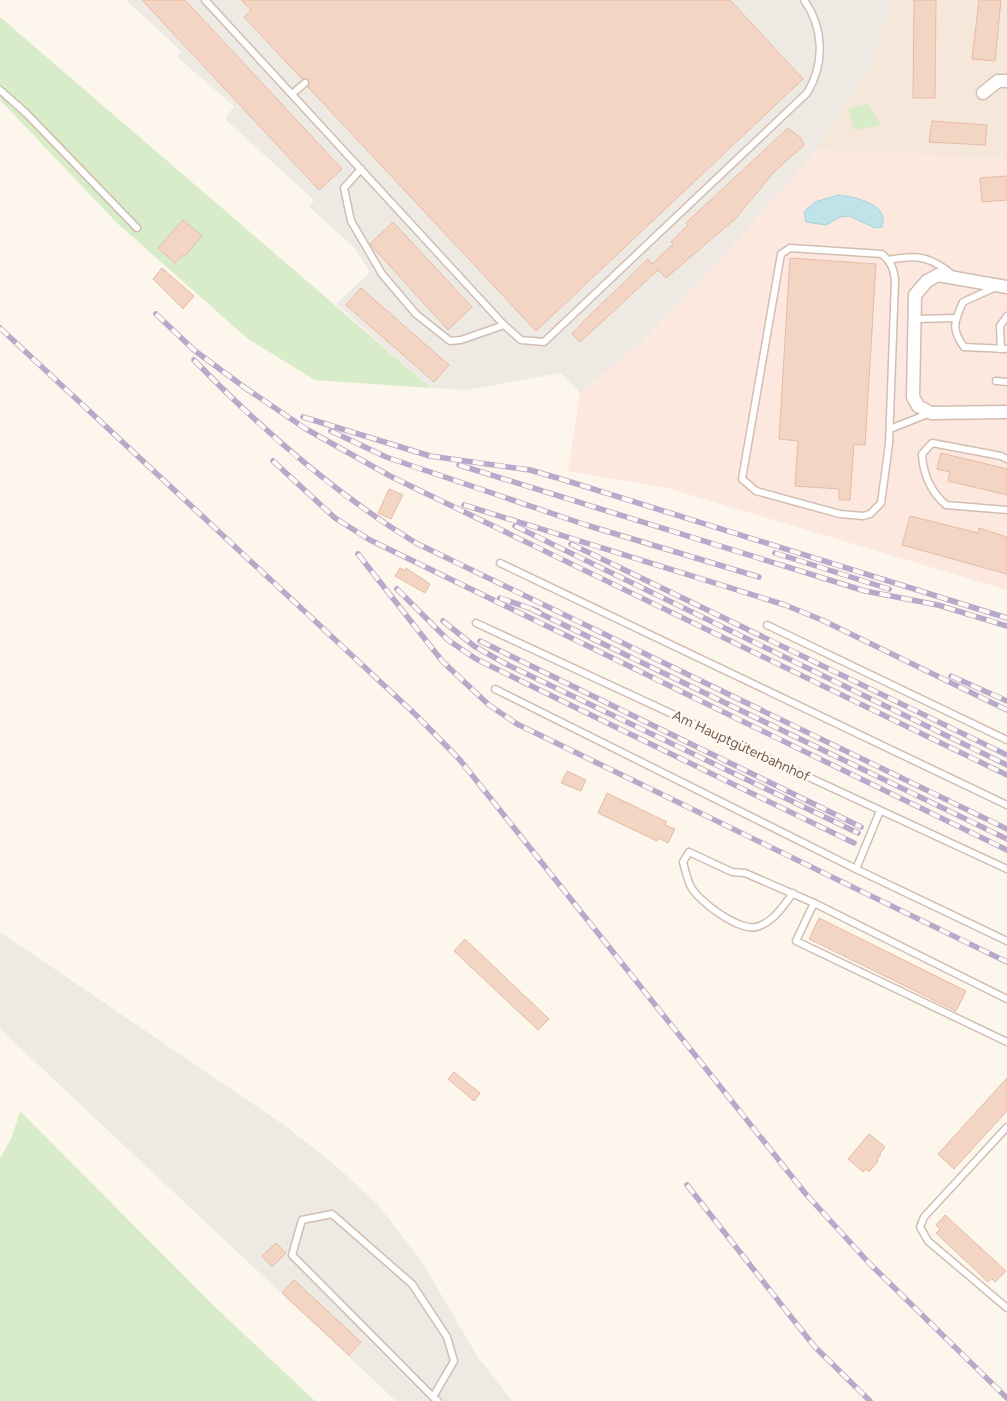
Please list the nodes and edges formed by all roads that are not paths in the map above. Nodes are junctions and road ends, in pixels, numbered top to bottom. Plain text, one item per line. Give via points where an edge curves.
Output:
1 (204, 0) edge
2 (804, 0) edge
3 (1007, 81) edge
4 (305, 83) dead end
5 (0, 90) edge
6 (983, 93) dead end
7 (292, 94) junction
8 (361, 169) junction
9 (137, 228) dead end
10 (889, 260) junction
11 (954, 276) junction
12 (1004, 286) edge
13 (1007, 316) edge
14 (956, 318) junction
15 (914, 319) junction
16 (504, 325) junction
17 (1004, 349) edge
18 (996, 382) dead end
19 (1007, 382) edge
20 (1007, 412) edge
21 (931, 413) junction
22 (890, 429) junction
23 (1007, 459) edge
24 (1007, 510) edge
25 (500, 563) dead end
26 (476, 623) dead end
27 (767, 625) dead end
28 (495, 689) dead end
29 (1007, 740) edge
30 (1007, 805) edge
31 (880, 811) junction
32 (1007, 869) edge
33 (856, 870) junction
34 (793, 893) junction
35 (814, 903) junction
36 (1007, 941) edge
37 (1007, 999) edge
38 (1007, 1042) edge
39 (1007, 1126) edge
40 (1007, 1308) edge
41 (436, 1399) edge

1 - 7 lane
2 - 16 lane via 812,12 820,38 820,62 807,93 544,342 521,340
3 - 6 street via 998,81
4 - 7 lane
5 - 9 lane
7 - 8 lane
8 - 16 lane
8 - 16 lane via 344,188 351,221 382,274 416,314 450,341
10 - 11 lane via 907,256 935,261
10 - 22 lane via 895,280
10 - 22 lane via 882,254 790,248 780,254 742,479 756,491 840,514 870,514 884,493
11 - 12 street
11 - 15 street via 938,275 919,288 915,295
12 - 14 lane via 964,302
13 - 17 lane via 1000,326
14 - 15 lane
14 - 17 lane via 955,335 964,347
15 - 21 street via 913,397 918,406
18 - 19 lane
20 - 21 street
21 - 22 lane
23 - 24 lane via 932,443 922,454 922,469 929,485 946,505
25 - 30 lane
26 - 31 lane, Am Hauptgüterbahnhof
27 - 29 lane
28 - 33 lane
31 - 32 lane, Am Hauptgüterbahnhof
31 - 33 lane
33 - 36 lane
34 - 34 lane via 746,873 732,872 689,852 683,862 690,886 709,905 738,925 756,927 769,920
34 - 35 lane
35 - 37 lane
35 - 38 lane via 796,941
39 - 40 lane via 924,1217 920,1227 928,1241
41 - 41 lane via 292,1255 302,1220 332,1214 412,1284 447,1337 454,1361

